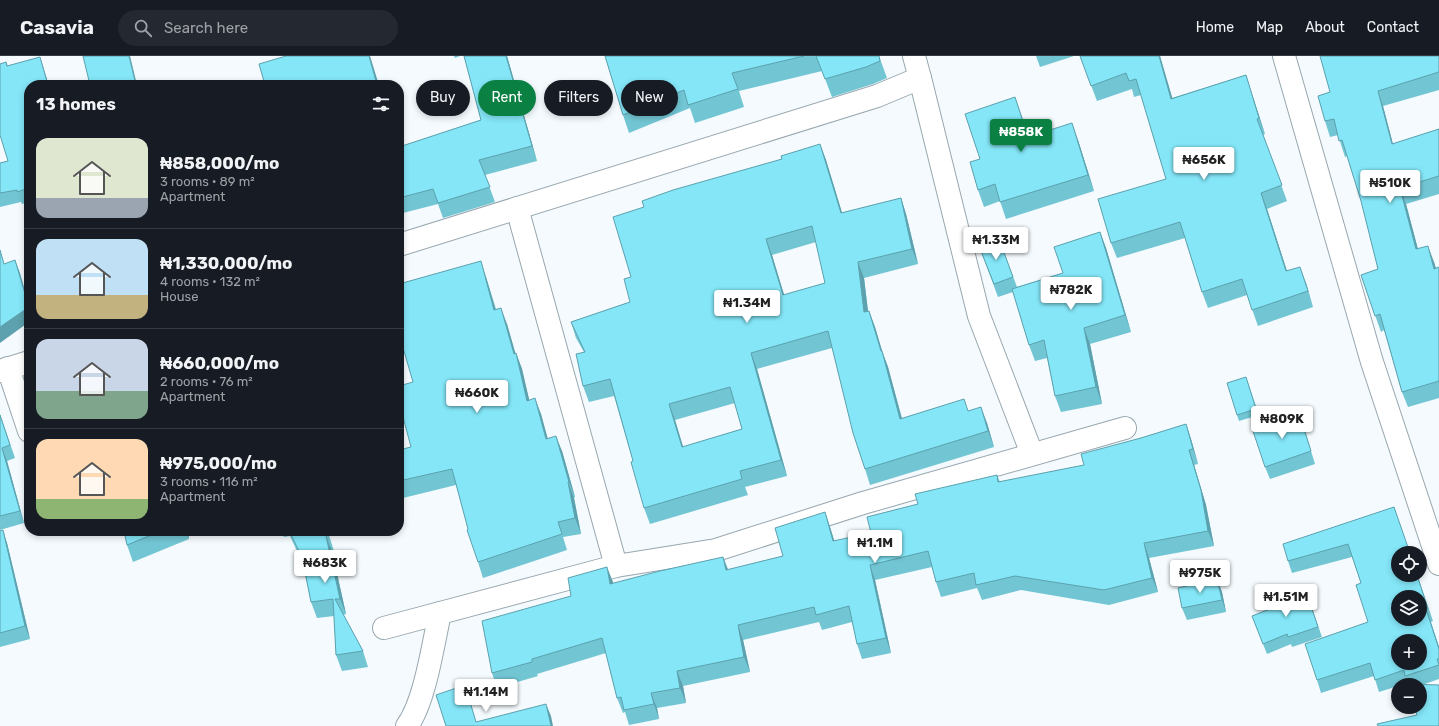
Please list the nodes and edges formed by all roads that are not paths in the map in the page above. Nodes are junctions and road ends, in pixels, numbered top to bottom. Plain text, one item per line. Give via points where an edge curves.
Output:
1 (914, 56) edge
2 (1284, 56) edge
3 (920, 78) junction
4 (517, 208) junction
5 (404, 243) edge
6 (24, 364) edge
7 (4, 370) edge
8 (24, 419) edge
9 (1125, 428) dead end
10 (1032, 454) junction
11 (1439, 564) edge
12 (616, 566) junction
13 (440, 613) junction
14 (384, 628) dead end
15 (407, 726) edge

1 - 3 street
2 - 11 street via 1372,362
3 - 4 street via 877,96
3 - 10 street via 979,316
4 - 5 street
4 - 12 street
6 - 7 street
7 - 8 street
9 - 10 street
10 - 12 street via 863,503 716,550
12 - 13 street
13 - 14 street
13 - 15 street via 423,690

